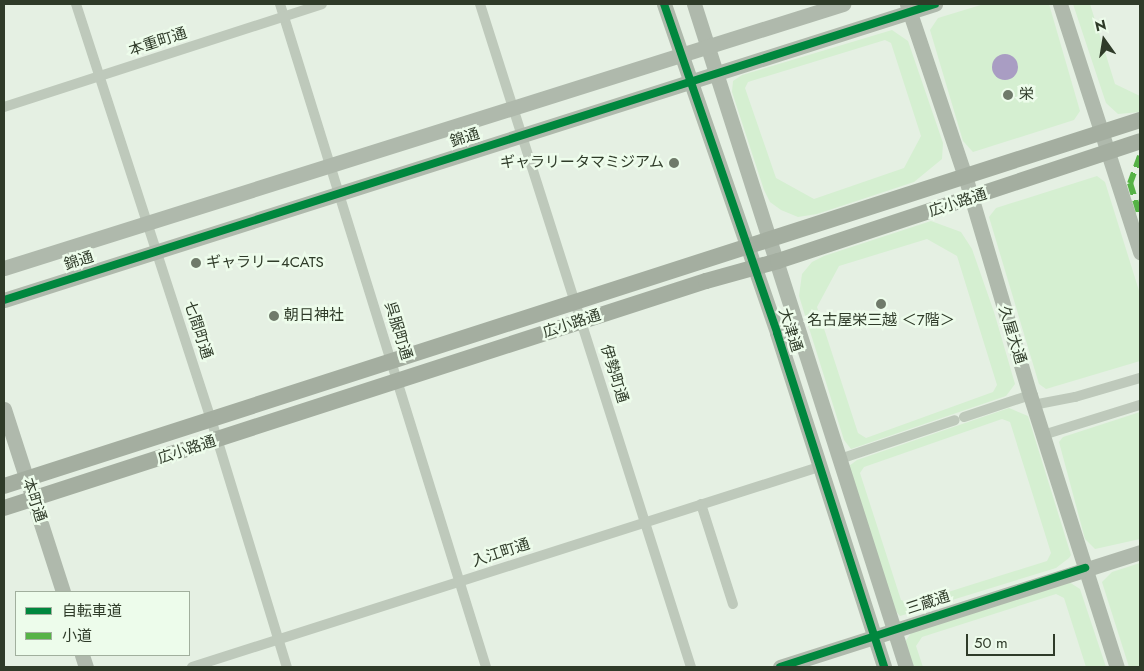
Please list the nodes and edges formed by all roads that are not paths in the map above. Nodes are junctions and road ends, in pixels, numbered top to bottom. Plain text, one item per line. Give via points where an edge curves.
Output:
1 (76, 4) edge
2 (280, 4) edge
3 (322, 4) edge
4 (480, 4) edge
5 (664, 4) edge
6 (694, 4) edge
7 (843, 4) edge
8 (935, 4) edge
9 (1060, 4) edge
10 (908, 8) edge
11 (284, 16) junction
12 (709, 48) junction
13 (681, 56) junction
14 (715, 72) junction
15 (99, 77) junction
16 (690, 80) junction
17 (4, 107) edge
18 (513, 109) junction
19 (1140, 120) edge
20 (1101, 132) junction
21 (522, 135) junction
22 (1140, 142) edge
23 (1107, 152) junction
24 (333, 165) junction
25 (965, 176) junction
26 (341, 192) junction
27 (972, 198) junction
28 (148, 224) junction
29 (768, 239) junction
30 (747, 246) junction
31 (156, 250) junction
32 (1140, 252) edge
33 (778, 261) junction
34 (754, 267) junction
35 (4, 268) edge
36 (4, 300) edge
37 (576, 301) junction
38 (582, 321) junction
39 (391, 361) junction
40 (1140, 378) edge
41 (398, 383) junction
42 (1032, 400) junction
43 (1140, 405) edge
44 (4, 409) edge
45 (211, 419) junction
46 (1043, 435) junction
47 (216, 441) junction
48 (840, 459) junction
49 (819, 466) junction
50 (27, 478) junction
51 (4, 486) edge
52 (33, 499) junction
53 (701, 504) junction
54 (4, 508) edge
55 (644, 522) junction
56 (1140, 552) edge
57 (1085, 568) junction
58 (460, 583) junction
59 (63, 591) edge
60 (733, 604) dead end
61 (894, 629) junction
62 (874, 636) junction
63 (279, 640) junction
64 (192, 667) edge
65 (287, 667) edge
66 (486, 667) edge
67 (691, 667) edge
68 (780, 667) edge
69 (884, 667) edge
70 (906, 667) edge
71 (1118, 667) edge

1 - 15 street, 七間町通
2 - 11 street, 呉服町通
3 - 11 street, 本重町通
4 - 18 street, 伊勢町通
5 - 13 street, 大津通
6 - 12 street, 大津通
7 - 12 street, 錦通
8 - 10 street, 錦通
9 - 20 street
10 - 14 street, 錦通
10 - 25 street, 久屋大通
11 - 15 street, 本重町通
11 - 24 street, 呉服町通
12 - 13 street, 錦通
12 - 14 street, 大津通
13 - 16 street, 大津通
13 - 18 street, 錦通
14 - 16 street, 錦通
14 - 29 street, 大津通
15 - 17 street, 本重町通
15 - 28 street, 七間町通
16 - 21 street, 錦通
16 - 30 street, 大津通
18 - 21 street, 伊勢町通
18 - 24 street, 錦通
19 - 20 main road, 広小路通
20 - 23 street
20 - 25 main road, 広小路通
21 - 26 street, 錦通
21 - 37 street, 伊勢町通
22 - 23 main road, 広小路通
23 - 27 main road, 広小路通
23 - 32 street
24 - 26 street, 呉服町通
24 - 28 street, 錦通
25 - 27 street, 久屋大通
25 - 29 main road, 広小路通
26 - 31 street, 錦通
26 - 39 street, 呉服町通
27 - 33 main road, 広小路通
27 - 42 street, 久屋大通
28 - 31 street, 七間町通
28 - 35 street, 錦通
29 - 30 main road, 広小路通
29 - 33 street, 大津通
30 - 34 street, 大津通
30 - 37 main road, 広小路通
31 - 36 street, 錦通
31 - 45 street, 七間町通
33 - 34 main road, 広小路通
33 - 48 street, 大津通
34 - 38 main road, 広小路通
34 - 49 street, 大津通
37 - 38 street, 伊勢町通
37 - 39 main road, 広小路通
38 - 41 main road, 広小路通
38 - 55 street, 伊勢町通
39 - 41 street, 呉服町通
39 - 45 main road, 広小路通
40 - 42 street via 1075,397
41 - 47 main road, 広小路通
41 - 58 street, 呉服町通
42 - 46 street, 久屋大通
42 - 48 street via 960,418
43 - 46 street
44 - 50 street, 本町通
45 - 47 street, 七間町通
45 - 50 main road, 広小路通
46 - 57 street, 久屋大通
47 - 52 main road, 広小路通
47 - 63 street, 七間町通
48 - 61 street, 大津通
49 - 53 street, 入江町通
49 - 62 street, 大津通
50 - 51 main road, 広小路通
50 - 52 street, 本町通
52 - 54 main road, 広小路通
52 - 59 street, 本町通
53 - 55 street, 入江町通
53 - 60 street
55 - 58 street, 入江町通
55 - 67 street, 伊勢町通
56 - 57 street, 三蔵通
57 - 61 street, 三蔵通
57 - 71 street, 久屋大通
58 - 63 street, 入江町通
58 - 66 street, 呉服町通
61 - 62 street, 三蔵通
61 - 70 street, 大津通
62 - 68 street, 三蔵通
62 - 69 street, 大津通
63 - 64 street, 入江町通
63 - 65 street, 七間町通

